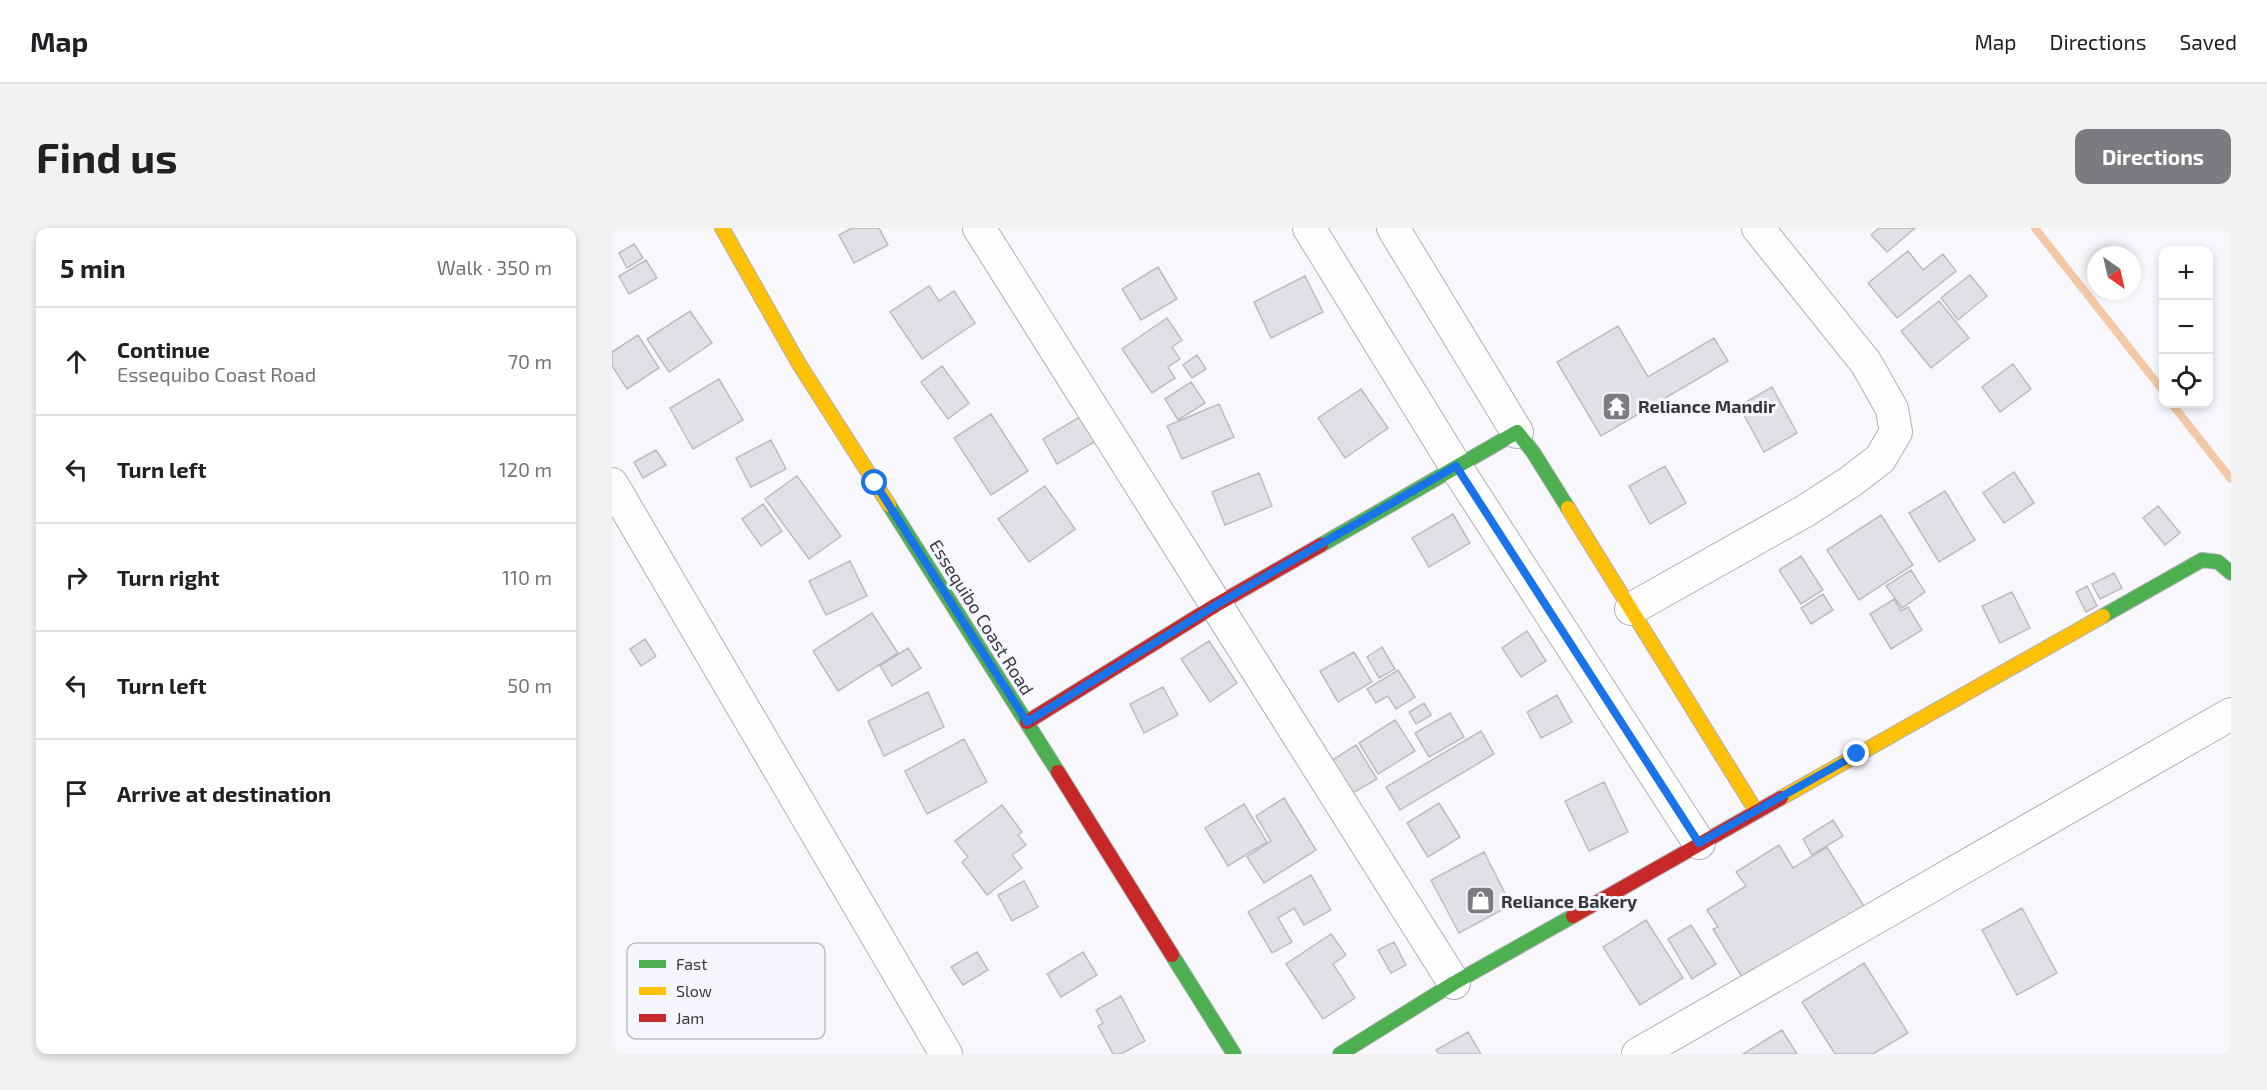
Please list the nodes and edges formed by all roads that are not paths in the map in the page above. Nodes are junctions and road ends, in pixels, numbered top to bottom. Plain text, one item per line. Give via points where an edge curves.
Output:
1 (722, 228) edge
2 (979, 228) edge
3 (1309, 228) edge
4 (1393, 228) edge
5 (1758, 228) edge
6 (1517, 432) junction
7 (1456, 466) junction
8 (612, 484) edge
9 (2231, 573) edge
10 (1216, 605) junction
11 (1630, 609) junction
12 (2231, 714) edge
13 (1027, 722) junction
14 (1756, 811) junction
15 (1699, 843) junction
16 (1454, 983) junction
17 (946, 1054) edge
18 (1234, 1054) edge
19 (1340, 1054) edge
20 (1638, 1054) edge

1 - 13 street, Essequibo Coast Road via 800,364
2 - 10 street
3 - 7 street
4 - 6 street
5 - 11 street via 1866,363 1892,409 1896,432 1880,459 1850,482
6 - 7 street
6 - 11 street
7 - 10 street
7 - 15 street
8 - 17 street
9 - 14 street via 2214,559 2202,560
10 - 13 street
10 - 16 street
11 - 14 street
12 - 20 street
13 - 18 street, Essequibo Coast Road
14 - 15 street
15 - 16 street
16 - 19 street

